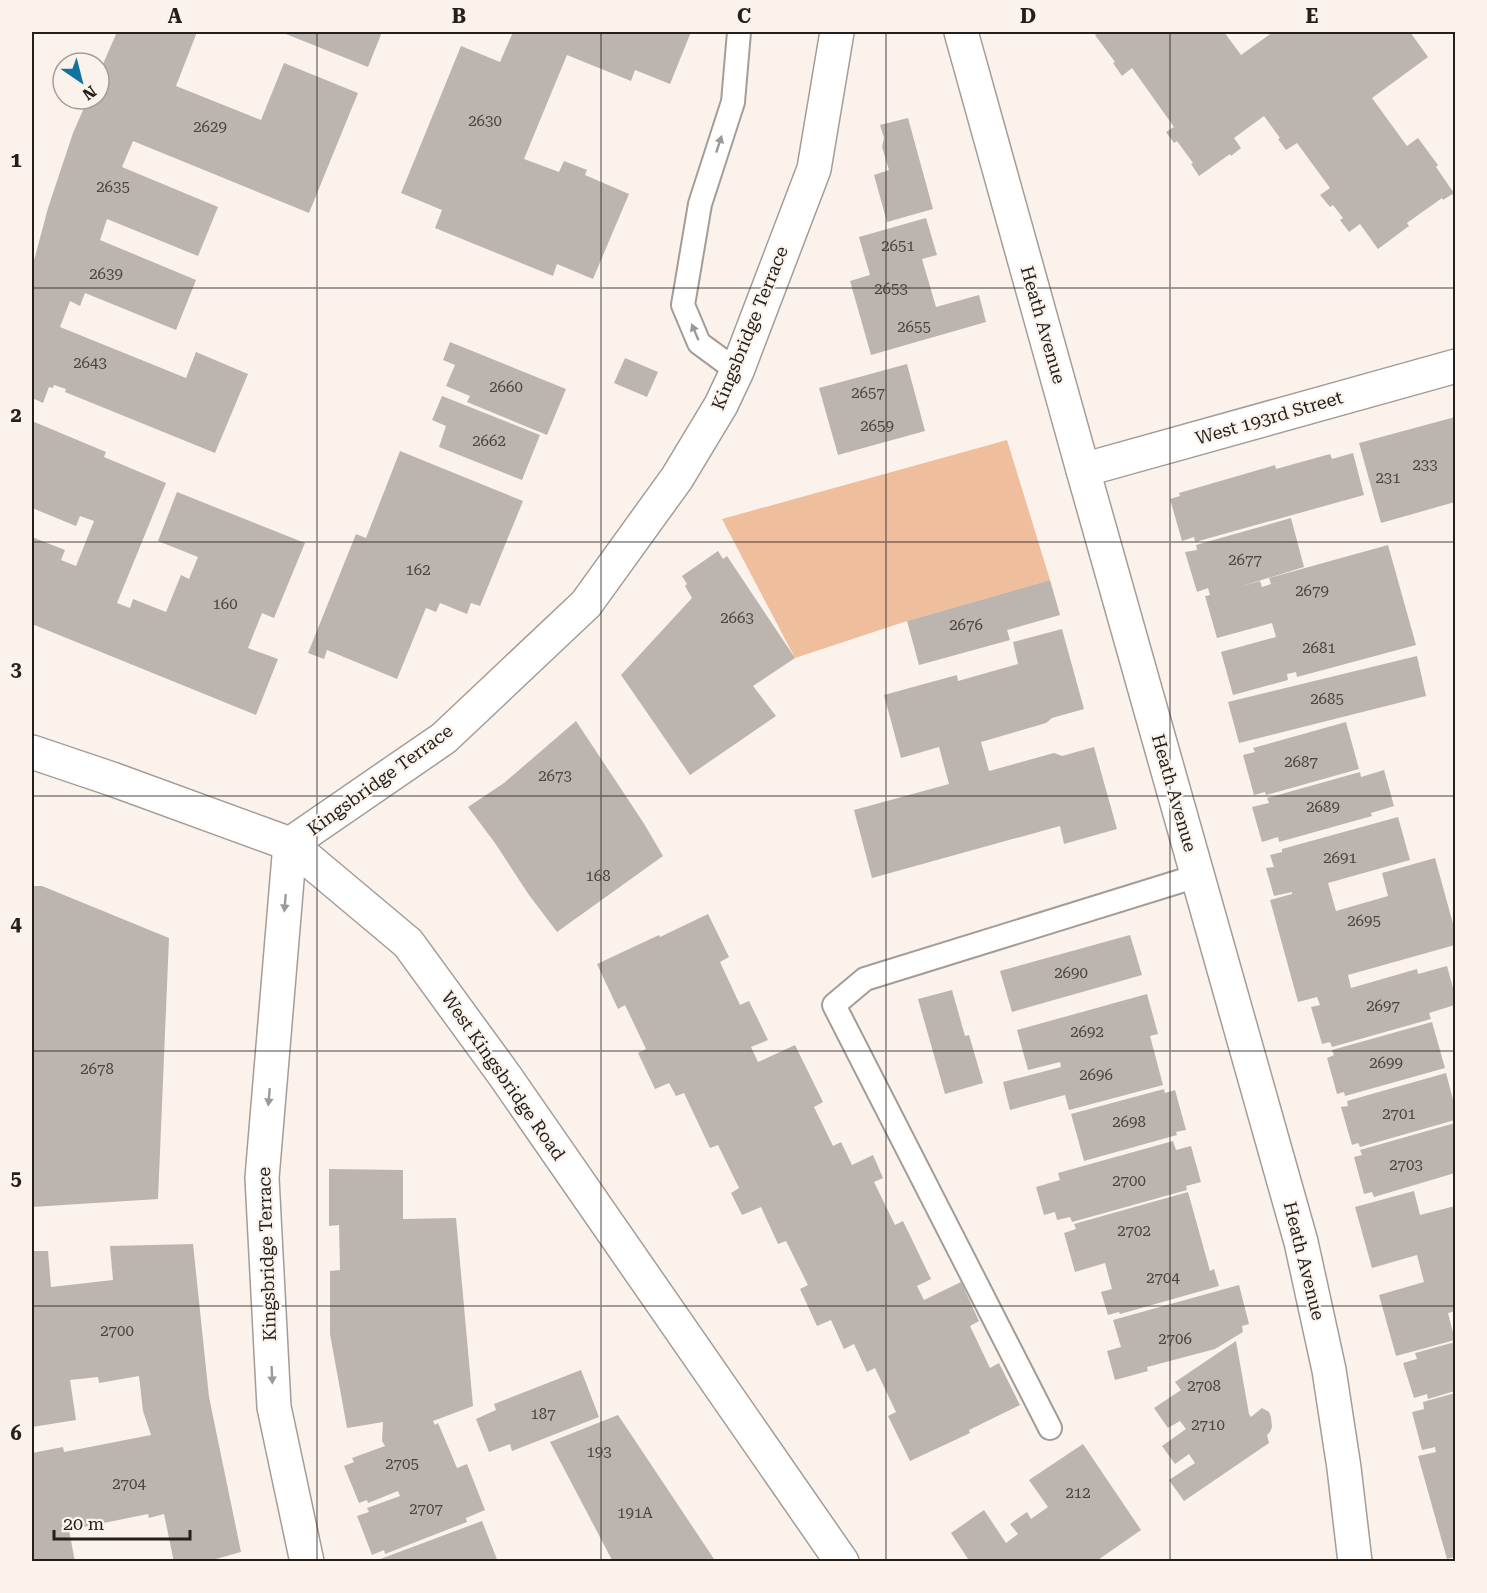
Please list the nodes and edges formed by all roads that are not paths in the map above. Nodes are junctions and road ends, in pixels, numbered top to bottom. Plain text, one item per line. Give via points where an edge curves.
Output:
1 (739, 32) edge
2 (837, 32) edge
3 (961, 32) edge
4 (1455, 366) edge
5 (737, 371) junction
6 (1083, 470) junction
7 (32, 752) edge
8 (290, 844) junction
9 (1197, 876) junction
10 (1050, 1428) dead end
11 (307, 1562) edge
12 (842, 1562) edge
13 (1354, 1562) edge

5 -> 1 lane via 699,343 683,305 700,204 734,102
2 - 5 street, Kingsbridge Terrace via 814,169
3 - 6 street, Heath Avenue
4 - 6 street, West 193rd Street
5 - 8 street, Kingsbridge Terrace via 677,478 586,604 444,738
6 - 9 street, Heath Avenue
7 - 8 street, West Kingsbridge Road
8 -> 11 street, Kingsbridge Terrace via 262,1178 274,1407
8 - 12 street, West Kingsbridge Road via 408,943 505,1076
9 - 10 lane via 865,979 834,1005
9 - 13 street, Heath Avenue via 1301,1242 1329,1370

